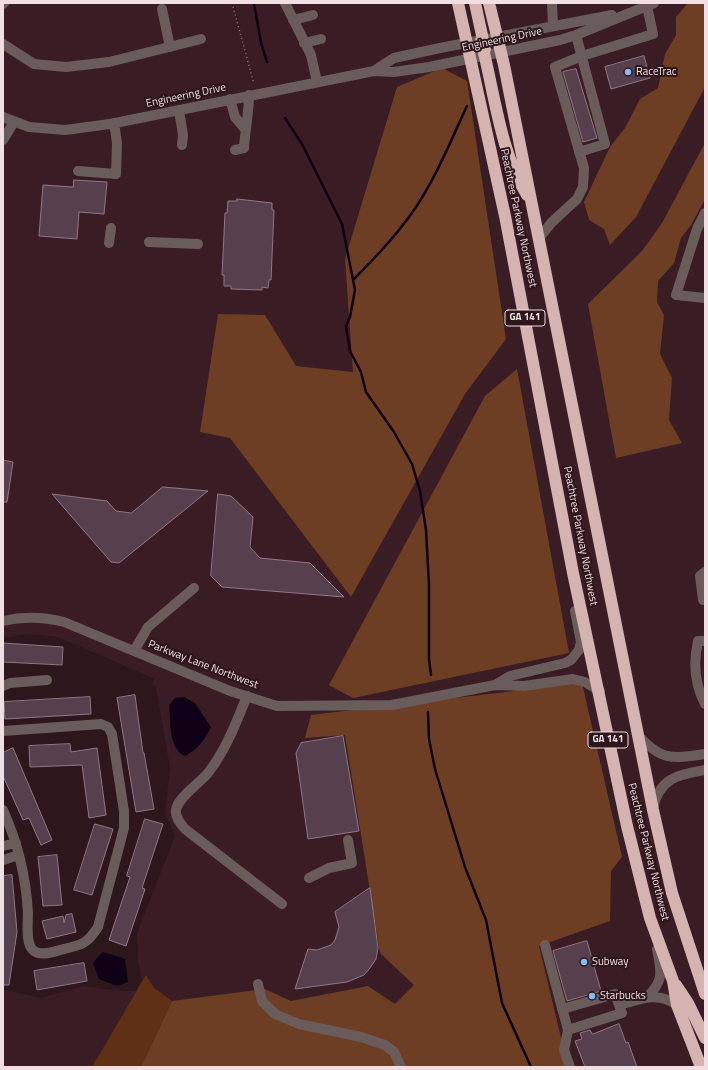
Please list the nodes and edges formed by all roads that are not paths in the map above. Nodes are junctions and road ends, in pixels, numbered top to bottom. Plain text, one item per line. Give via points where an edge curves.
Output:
1 (285, 3) edge
2 (458, 3) edge
3 (475, 3) edge
4 (489, 3) edge
5 (552, 3) edge
6 (651, 4) edge
7 (629, 8) edge
8 (162, 9) dead end
9 (313, 15) dead end
10 (293, 20) junction
11 (553, 26) junction
12 (576, 35) junction
13 (496, 38) junction
14 (201, 39) dead end
15 (321, 39) dead end
16 (482, 41) junction
17 (304, 43) junction
18 (3, 44) edge
19 (467, 44) junction
20 (170, 47) junction
21 (501, 53) junction
22 (486, 56) junction
23 (582, 56) junction
24 (470, 58) junction
25 (374, 71) junction
26 (316, 82) junction
27 (248, 95) junction
28 (230, 99) junction
29 (179, 110) junction
30 (3, 117) edge
31 (14, 122) junction
32 (114, 123) junction
33 (245, 129) junction
34 (3, 140) edge
35 (182, 145) dead end
36 (235, 150) dead end
37 (579, 152) junction
38 (78, 171) dead end
39 (530, 199) junction
40 (705, 213) edge
41 (111, 228) dead end
42 (539, 238) junction
43 (149, 242) dead end
44 (109, 243) dead end
45 (198, 244) dead end
46 (705, 298) edge
47 (573, 574) junction
48 (702, 574) edge
49 (194, 588) dead end
50 (705, 599) edge
51 (3, 621) edge
52 (705, 641) edge
53 (134, 651) junction
54 (48, 680) dead end
55 (495, 685) junction
56 (3, 686) edge
57 (600, 691) junction
58 (247, 696) junction
59 (705, 704) edge
60 (3, 730) edge
61 (637, 733) junction
62 (705, 754) edge
63 (705, 770) edge
64 (3, 810) edge
65 (653, 810) junction
66 (348, 840) dead end
67 (16, 843) junction
68 (3, 846) edge
69 (19, 855) junction
70 (3, 860) edge
71 (309, 878) dead end
72 (282, 904) dead end
73 (650, 918) junction
74 (545, 945) dead end
75 (673, 981) junction
76 (258, 984) dead end
77 (705, 994) edge
78 (647, 997) junction
79 (677, 1005) junction
80 (562, 1009) junction
81 (620, 1009) junction
82 (568, 1030) junction
83 (705, 1038) edge
84 (401, 1067) edge
85 (570, 1067) edge
86 (701, 1067) edge

1 - 10 street
2 - 19 highway, Peachtree Parkway Northwest / GA 141
3 - 16 highway
4 - 13 highway, Peachtree Parkway Northwest / GA 141
5 - 11 street
6 - 7 street, Engineering Drive
6 - 23 street via 653,34
7 - 11 street, Engineering Drive
7 - 12 street, Engineering Drive
8 - 20 street
9 - 10 street
10 - 17 street
11 - 13 street, Engineering Drive
12 - 21 street, Engineering Drive
12 - 23 street
13 - 16 street, Engineering Drive
13 - 21 highway, Peachtree Parkway Northwest / GA 141
14 - 20 street
15 - 17 street
16 - 19 street, Engineering Drive
16 - 22 highway
17 - 26 street via 311,55
18 - 20 street via 34,64 66,67 109,62
19 - 24 highway, Peachtree Parkway Northwest / GA 141
19 - 25 street, Engineering Drive via 394,58
21 - 22 street, Engineering Drive
21 - 39 highway, Peachtree Parkway Northwest / GA 141
22 - 24 street, Engineering Drive
22 - 39 highway via 502,131 518,182
23 - 37 street via 555,67
23 - 37 street via 605,144
24 - 25 street, Engineering Drive via 394,72
24 - 47 highway, Peachtree Parkway Northwest / GA 141 via 505,216
25 - 26 street, Engineering Drive
26 - 27 street, Engineering Drive
27 - 28 street, Engineering Drive
27 - 33 street via 249,113
28 - 29 street, Engineering Drive
28 - 33 street via 235,117
29 - 32 street, Engineering Drive
29 - 35 street
30 - 31 street, Engineering Drive
31 - 32 street, Engineering Drive via 29,127 65,130
31 - 34 street
32 - 38 street via 117,143 116,174
33 - 36 street via 244,148
37 - 42 street via 584,168 583,187 576,199
39 - 42 highway, Peachtree Parkway Northwest / GA 141
40 - 46 street via 697,229 676,295
41 - 44 street
42 - 61 highway, Peachtree Parkway Northwest / GA 141
43 - 45 street
47 - 55 street, Parkway Lane Northwest via 574,605 581,642 576,655 565,663 510,676
47 - 57 highway, Peachtree Parkway Northwest / GA 141
48 - 50 street via 703,600
49 - 53 street via 148,627
51 - 53 street, Parkway Lane Northwest via 25,617 51,619
52 - 59 street via 698,641 694,659 699,692
53 - 58 street, Parkway Lane Northwest
54 - 56 street via 10,683
55 - 57 street, Parkway Lane Northwest via 524,686 574,679
55 - 58 street, Parkway Lane Northwest via 392,705 277,706
57 - 73 highway, Peachtree Parkway Northwest / GA 141 via 609,746
58 - 72 street via 225,747 207,774 180,803 176,810 177,818 185,829
60 - 69 street via 102,724 108,727 112,734 124,811 124,828 98,927 83,945 48,953 39,954 33,951 29,943 27,893
61 - 62 street via 648,746 664,755 680,757
61 - 65 highway, Peachtree Parkway Northwest / GA 141
63 - 65 street via 672,778 659,791
64 - 67 street
65 - 77 highway, Peachtree Parkway Northwest / GA 141 via 672,893
66 - 71 street via 352,863 329,868
67 - 68 street
67 - 69 street
69 - 70 street
73 - 75 highway, Peachtree Parkway Northwest / GA 141
73 - 78 street via 662,972 657,986
74 - 80 street
75 - 79 highway, Peachtree Parkway Northwest / GA 141
75 - 83 highway via 688,1003
76 - 84 street via 262,1001 275,1014 299,1024 361,1037 385,1045 394,1052
78 - 79 street via 662,997
78 - 81 street
79 - 86 highway, Peachtree Parkway Northwest / GA 141
80 - 81 street via 615,994
80 - 82 street
81 - 82 street
82 - 85 street via 564,1050

